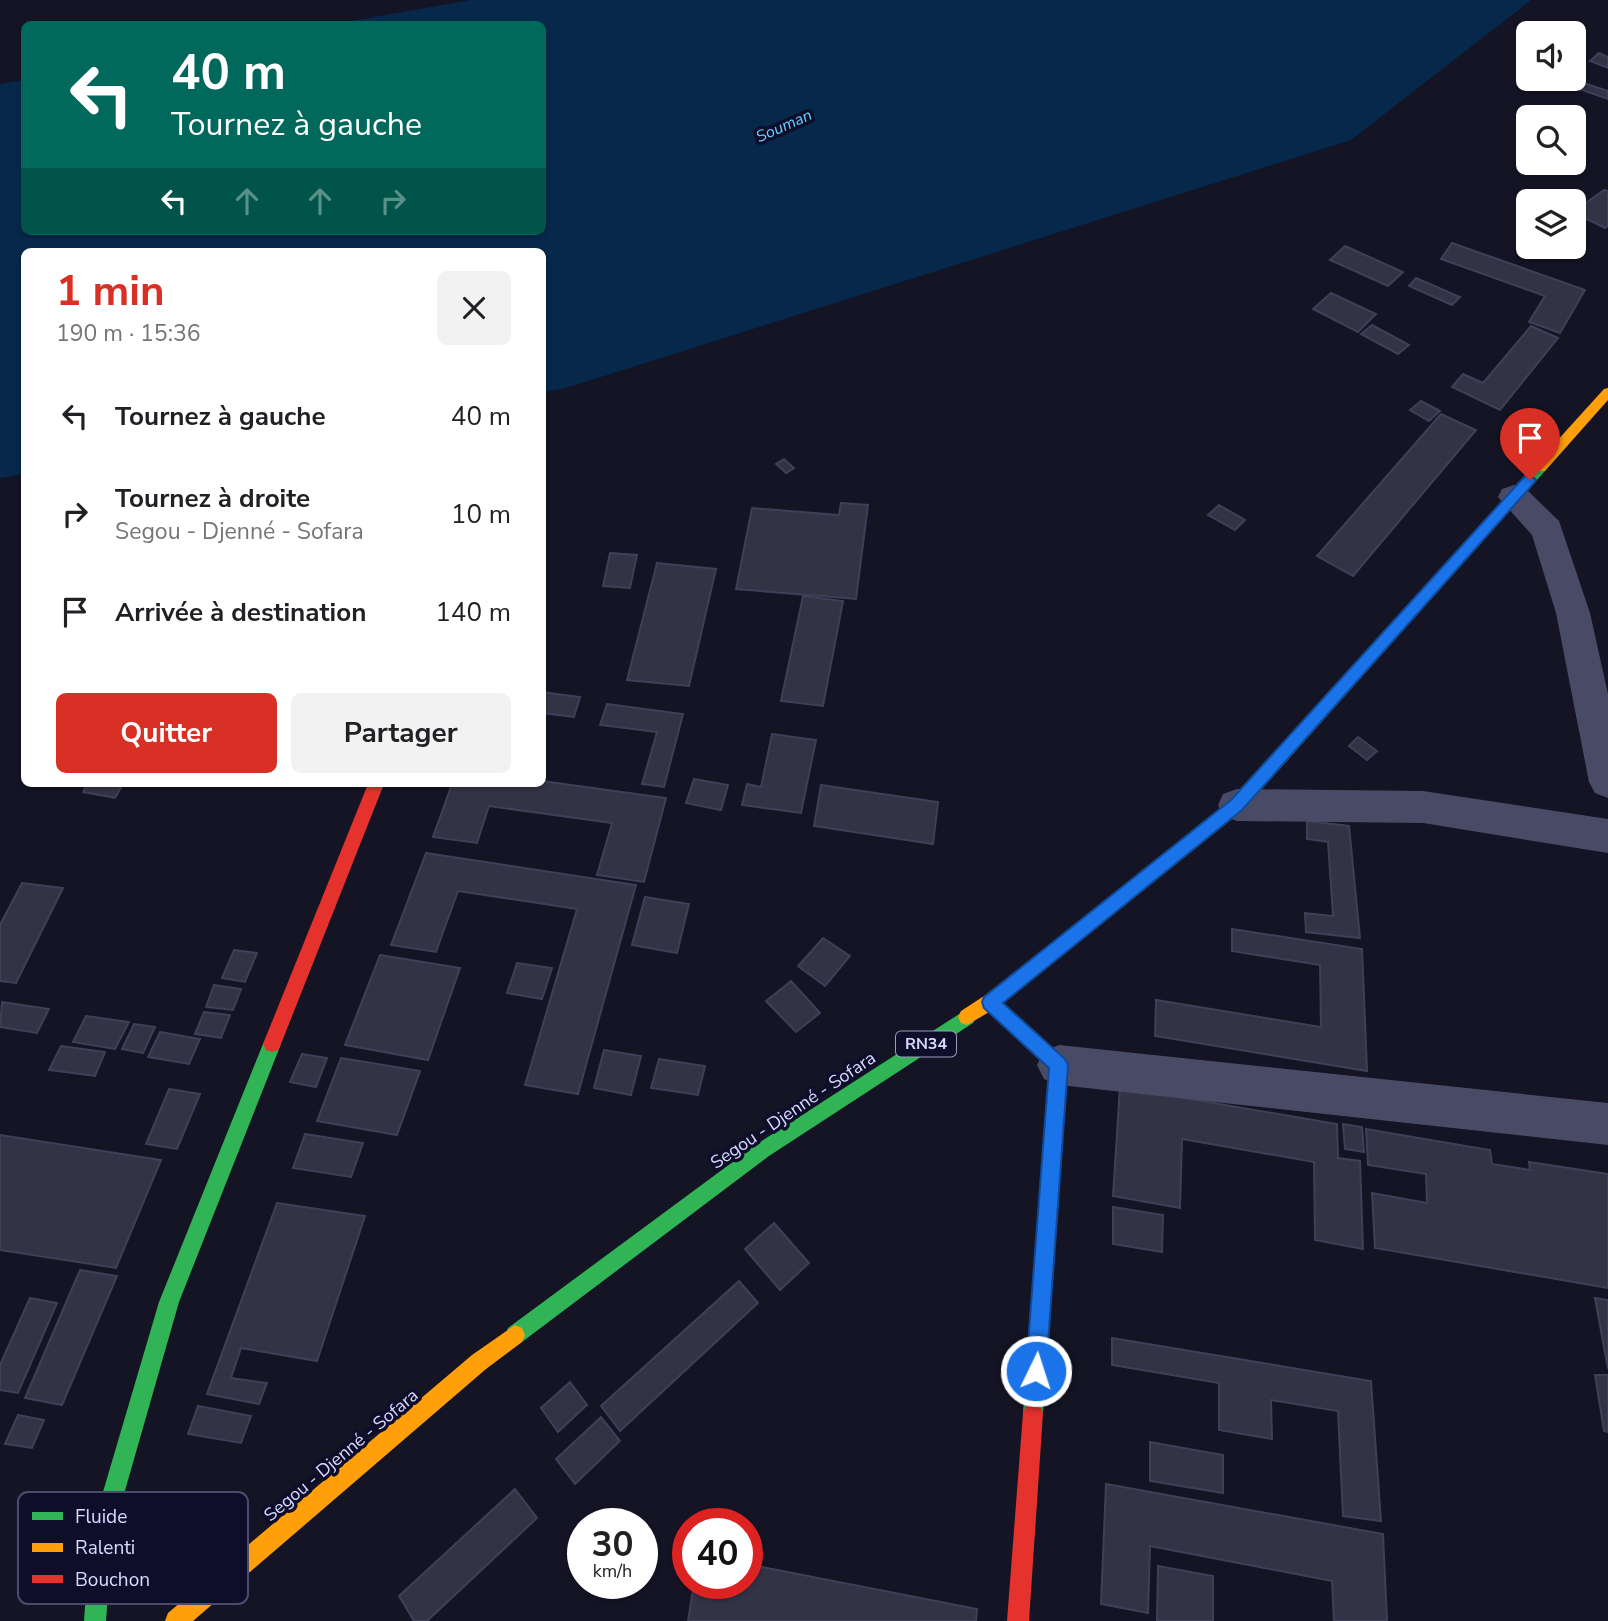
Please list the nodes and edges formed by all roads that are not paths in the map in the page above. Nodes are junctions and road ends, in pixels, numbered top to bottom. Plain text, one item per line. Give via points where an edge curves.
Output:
1 (1608, 392) edge
2 (1514, 497) junction
3 (1608, 782) edge
4 (375, 787) edge
5 (1237, 805) junction
6 (1608, 836) edge
7 (990, 1002) junction
8 (1059, 1065) junction
9 (1608, 1124) edge
10 (114, 1492) edge
11 (248, 1559) edge
12 (196, 1604) edge
13 (176, 1621) edge
14 (1018, 1621) edge

1 - 2 main road, Segou - Djenné - Sofara / RN34
2 - 3 street via 1547,530 1573,613
2 - 5 main road, Segou - Djenné - Sofara / RN34
4 - 10 main road via 169,1302
5 - 6 street via 1423,807
5 - 7 main road, Segou - Djenné - Sofara / RN34
7 - 8 main road
7 - 11 main road, Segou - Djenné - Sofara / RN34 via 764,1150 479,1362
8 - 9 street
8 - 14 main road
12 - 13 main road, Segou - Djenné - Sofara / RN34

